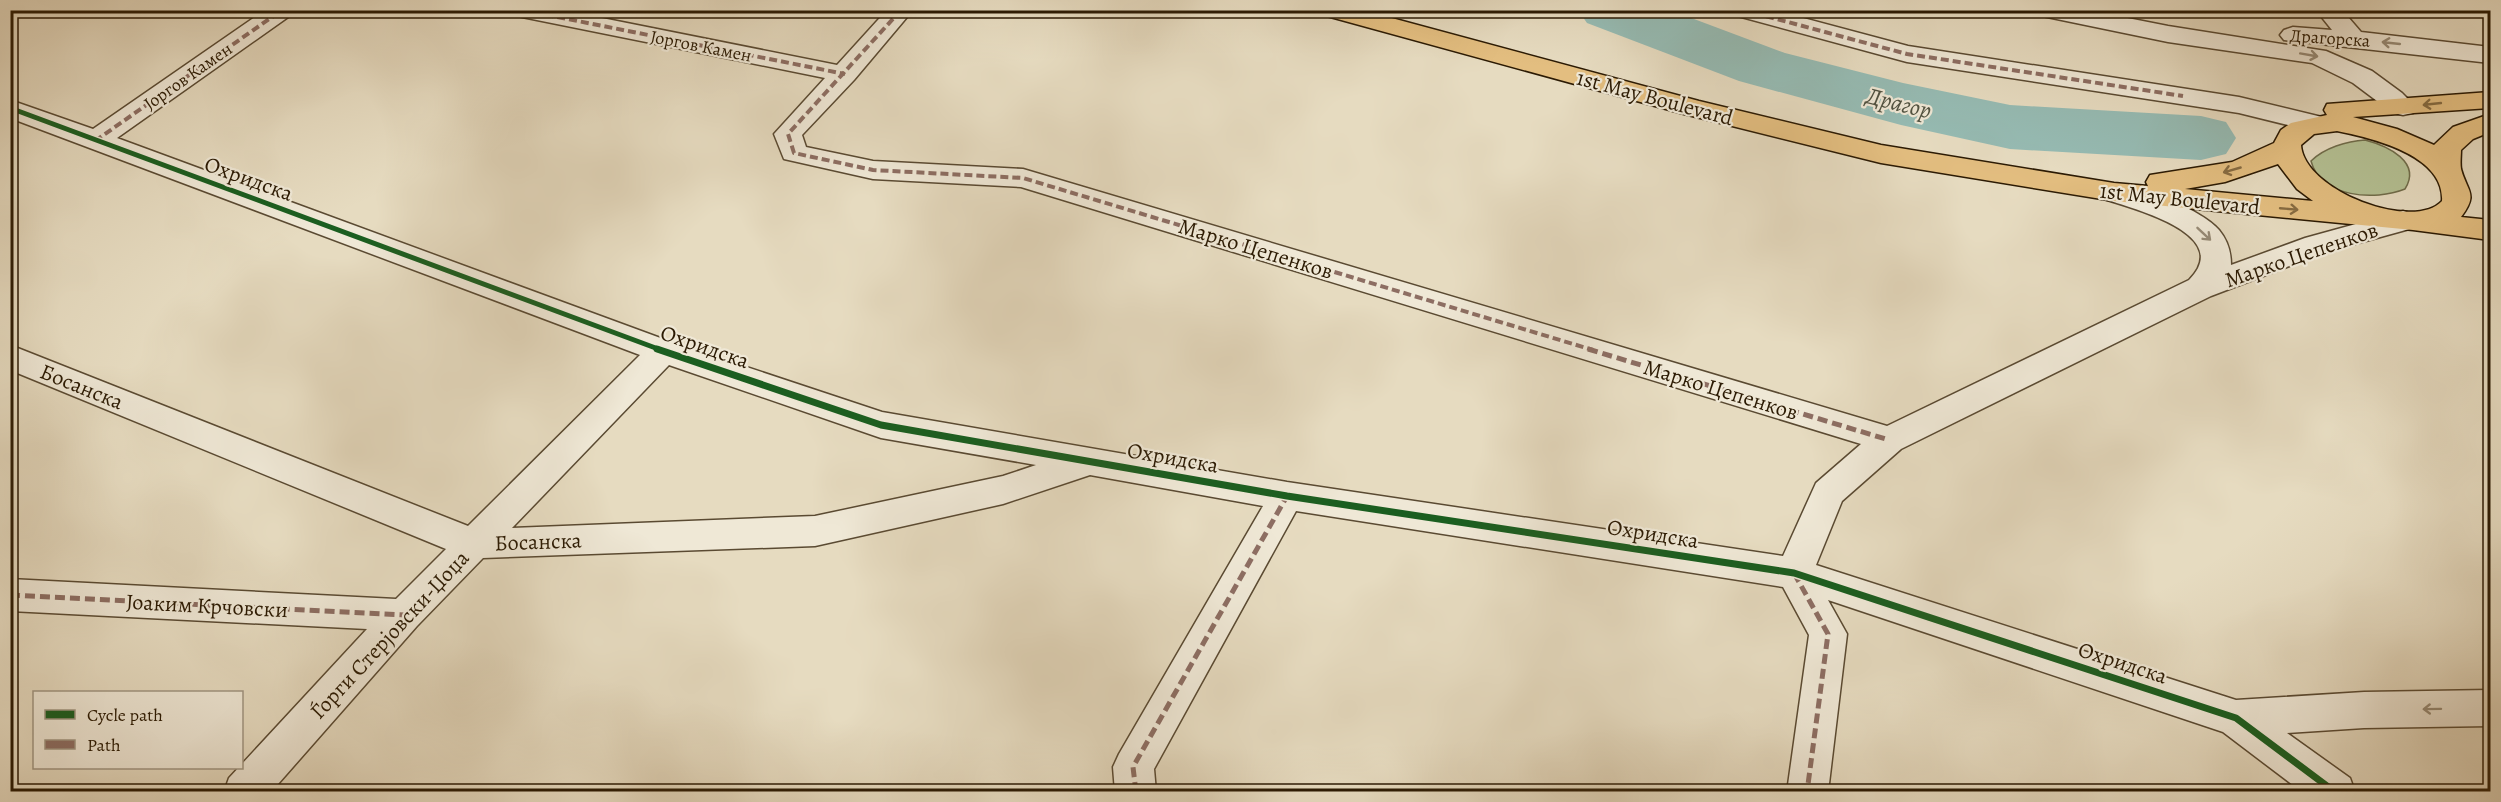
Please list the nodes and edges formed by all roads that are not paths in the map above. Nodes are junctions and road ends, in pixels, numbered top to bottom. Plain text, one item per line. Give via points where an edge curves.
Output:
1 (282, 10) edge
2 (522, 10) edge
3 (902, 10) edge
4 (1332, 10) edge
5 (1743, 10) edge
6 (2047, 10) edge
7 (2328, 10) edge
8 (2168, 34) junction
9 (2353, 39) junction
10 (2490, 55) edge
11 (845, 74) junction
12 (2183, 96) junction
13 (2490, 100) edge
14 (2403, 107) junction
15 (10, 108) edge
16 (2322, 118) junction
17 (2490, 122) edge
18 (95, 141) junction
19 (2286, 148) junction
20 (2447, 171) junction
21 (1981, 172) junction
22 (2114, 192) junction
23 (2391, 219) junction
24 (2490, 230) edge
25 (2200, 288) junction
26 (663, 351) junction
27 (10, 357) edge
28 (1889, 440) junction
29 (1092, 460) junction
30 (1287, 496) junction
31 (473, 544) junction
32 (1794, 573) junction
33 (10, 595) edge
34 (404, 615) junction
35 (2490, 708) edge
36 (2236, 718) junction
37 (244, 792) edge
38 (1136, 792) edge
39 (1807, 792) edge
40 (2335, 792) edge

1 - 18 street, Јоргов Камен
2 - 11 street, Јоргов Камен
3 - 11 street, Марко Цепенков
4 - 21 main road, 1st May Boulevard via 1694,108 1881,154
5 - 12 street via 1907,54
6 - 8 street, Драгорска
7 - 9 street
8 - 9 street, Драгорска via 2283,34
8 -> 14 street, Драгорска via 2317,56 2340,63
10 -> 9 street, Драгорска
11 - 28 street, Марко Цепенков via 788,135 794,153 873,170 1023,178
12 - 16 street
12 - 19 street via 2243,117
13 -> 14 main road, 1st May Boulevard
14 - 16 main road, 1st May Boulevard
15 - 18 street, Охридска
16 - 19 main road, 1st May Boulevard via 2290,137
16 - 20 main road, 1st May Boulevard via 2386,134 2432,157
17 - 20 main road via 2463,133 2447,147
18 - 26 street, Охридска
19 -> 21 main road, 1st May Boulevard via 2271,159 2188,181 2119,183
19 - 23 main road, 1st May Boulevard via 2290,163 2302,179 2323,195 2350,208
20 - 23 main road, 1st May Boulevard via 2456,187 2456,202 2447,213 2428,219
21 - 22 main road, 1st May Boulevard
22 -> 23 main road, 1st May Boulevard
22 -> 25 street, Марко Цепенков via 2182,217 2208,235 2218,252 2216,268
23 - 24 main road, 1st May Boulevard
23 - 25 street, Марко Цепенков
25 - 28 street, Марко Цепенков
26 - 29 street, Охридска via 881,425
26 - 31 street, Ѓорги Стерјовски-Џоџа
27 - 31 street, Босанска
28 - 32 street, Марко Цепенков via 1828,493
29 - 30 street, Охридска
29 - 31 street, Босанска via 1003,490 815,531
30 - 32 street, Охридска
30 - 38 street via 1133,767
31 - 34 street, Ѓорги Стерјовски-Џоџа
32 - 36 street, Охридска
32 - 39 street via 1828,634
33 - 34 street, Јоаким Крчовски
34 - 37 street, Ѓорги Стерјовски-Џоџа
35 -> 36 street, Охридска
36 - 40 street, Охридска

